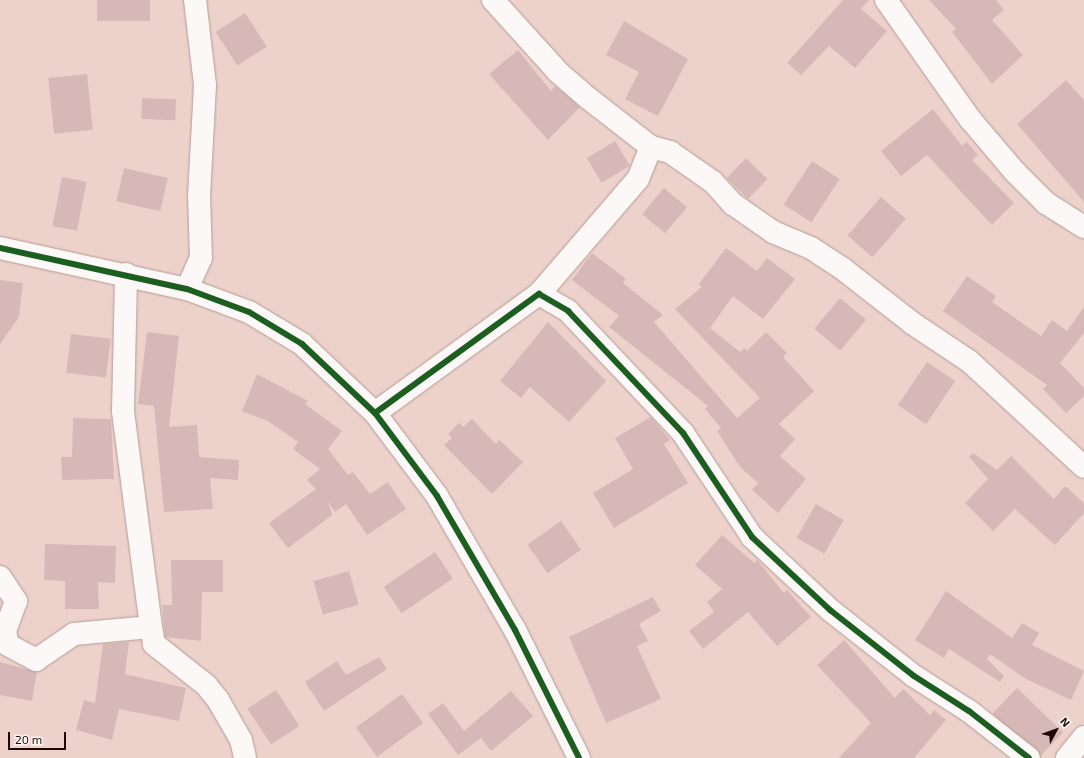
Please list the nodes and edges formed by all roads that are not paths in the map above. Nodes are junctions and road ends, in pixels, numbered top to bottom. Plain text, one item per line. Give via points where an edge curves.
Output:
1 (195, 0) edge
2 (493, 0) edge
3 (886, 0) edge
4 (651, 147) junction
5 (1084, 227) edge
6 (0, 248) edge
7 (126, 274) junction
8 (187, 289) junction
9 (539, 294) junction
10 (375, 413) junction
11 (1084, 468) edge
12 (0, 577) edge
13 (151, 627) junction
14 (1084, 737) edge
15 (245, 758) edge
16 (578, 758) edge
17 (1029, 758) edge
18 (1067, 758) edge

1 - 8 street via 205,85 199,196 202,258
2 - 4 street via 558,72
3 - 5 street via 970,119 1014,172 1046,203
4 - 9 street via 638,179
4 - 11 street via 670,152 713,182 733,204 773,232 811,248 843,269 912,323 969,361
6 - 7 street
7 - 8 street
7 - 13 street via 123,411
8 - 10 street via 249,312 302,344
9 - 10 street
9 - 17 street via 568,311 683,433 752,537 836,614 914,676 969,711
10 - 16 street via 438,496 478,561
12 - 13 street via 16,602 5,631 8,645 36,660 74,634
13 - 15 street via 154,644 206,684 218,700 241,740
14 - 18 street

